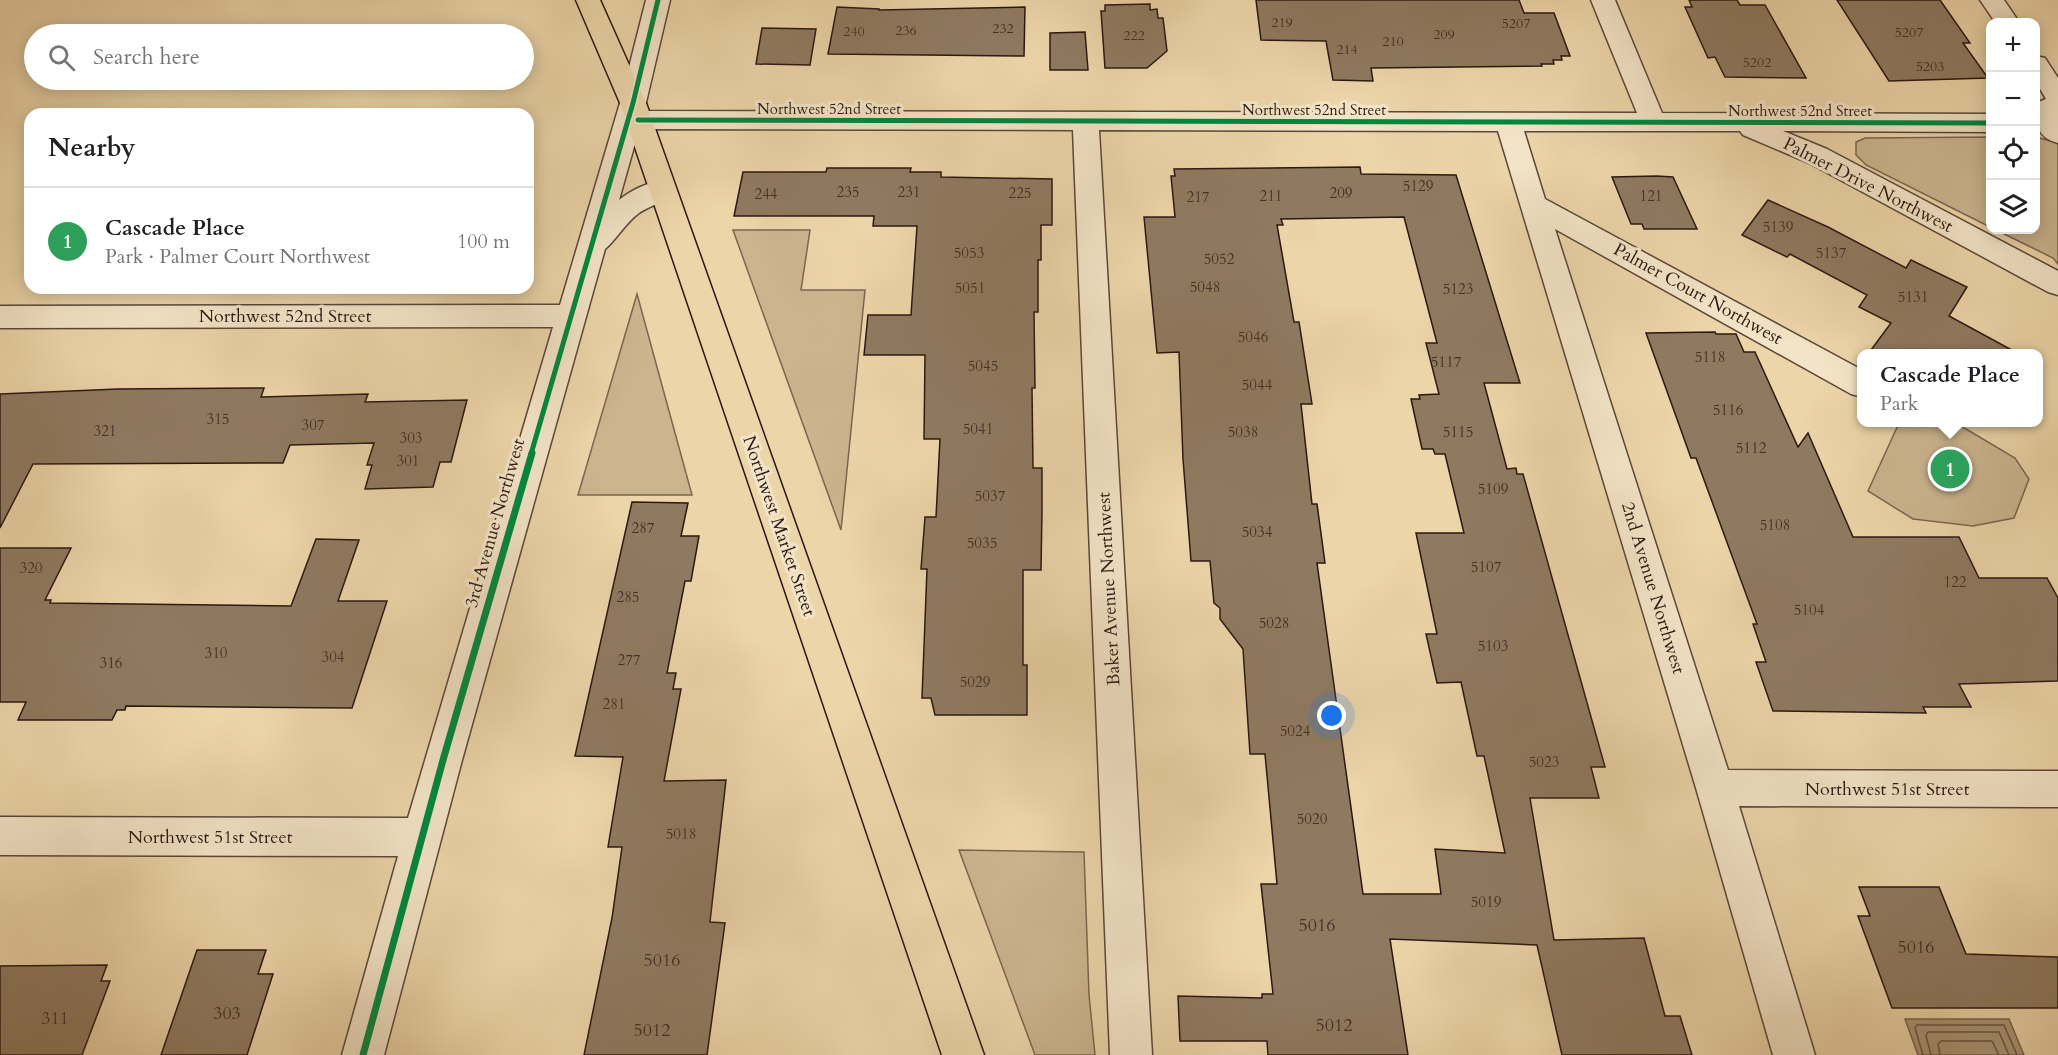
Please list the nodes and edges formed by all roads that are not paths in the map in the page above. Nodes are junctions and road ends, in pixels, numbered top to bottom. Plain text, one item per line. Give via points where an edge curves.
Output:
1 (588, 0) edge
2 (658, 0) edge
3 (1603, 0) edge
4 (1992, 0) edge
5 (2004, 18) edge
6 (2040, 70) edge
7 (2058, 97) edge
8 (636, 111) junction
9 (1086, 122) junction
10 (1508, 122) junction
11 (1653, 122) junction
12 (1740, 123) junction
13 (1986, 123) edge
14 (662, 190) junction
15 (1533, 204) junction
16 (588, 252) junction
17 (2049, 280) edge
18 (570, 316) junction
19 (0, 317) edge
20 (1857, 382) edge
21 (1715, 788) junction
22 (2058, 789) edge
23 (0, 836) edge
24 (421, 837) junction
25 (363, 1055) edge
26 (963, 1055) edge
27 (1131, 1055) edge
28 (1794, 1055) edge

1 - 8 main road, Northwest Market Street
2 - 8 street, 3rd Avenue Northwest
3 - 11 street
4 - 5 street
6 - 7 street
8 - 9 street, Northwest 52nd Street
8 - 14 main road, Northwest Market Street
8 - 16 street, 3rd Avenue Northwest
9 - 10 street, Northwest 52nd Street
9 - 27 street, Baker Avenue Northwest
10 - 11 street, Northwest 52nd Street
10 - 15 street, 2nd Avenue Northwest
11 - 12 street, Northwest 52nd Street
12 - 13 street, Northwest 52nd Street
12 - 17 street, Palmer Drive Northwest via 1818,156
14 - 16 street, 3rd Avenue Northwest via 628,206
14 - 26 main road, Northwest Market Street
15 - 20 street, Palmer Court Northwest
15 - 21 street, 2nd Avenue Northwest
16 - 18 street, 3rd Avenue Northwest
18 - 19 street, Northwest 52nd Street
18 - 24 street, 3rd Avenue Northwest
21 - 22 street, Northwest 51st Street
21 - 28 street, 2nd Avenue Northwest
23 - 24 street, Northwest 51st Street
24 - 25 street, 3rd Avenue Northwest

